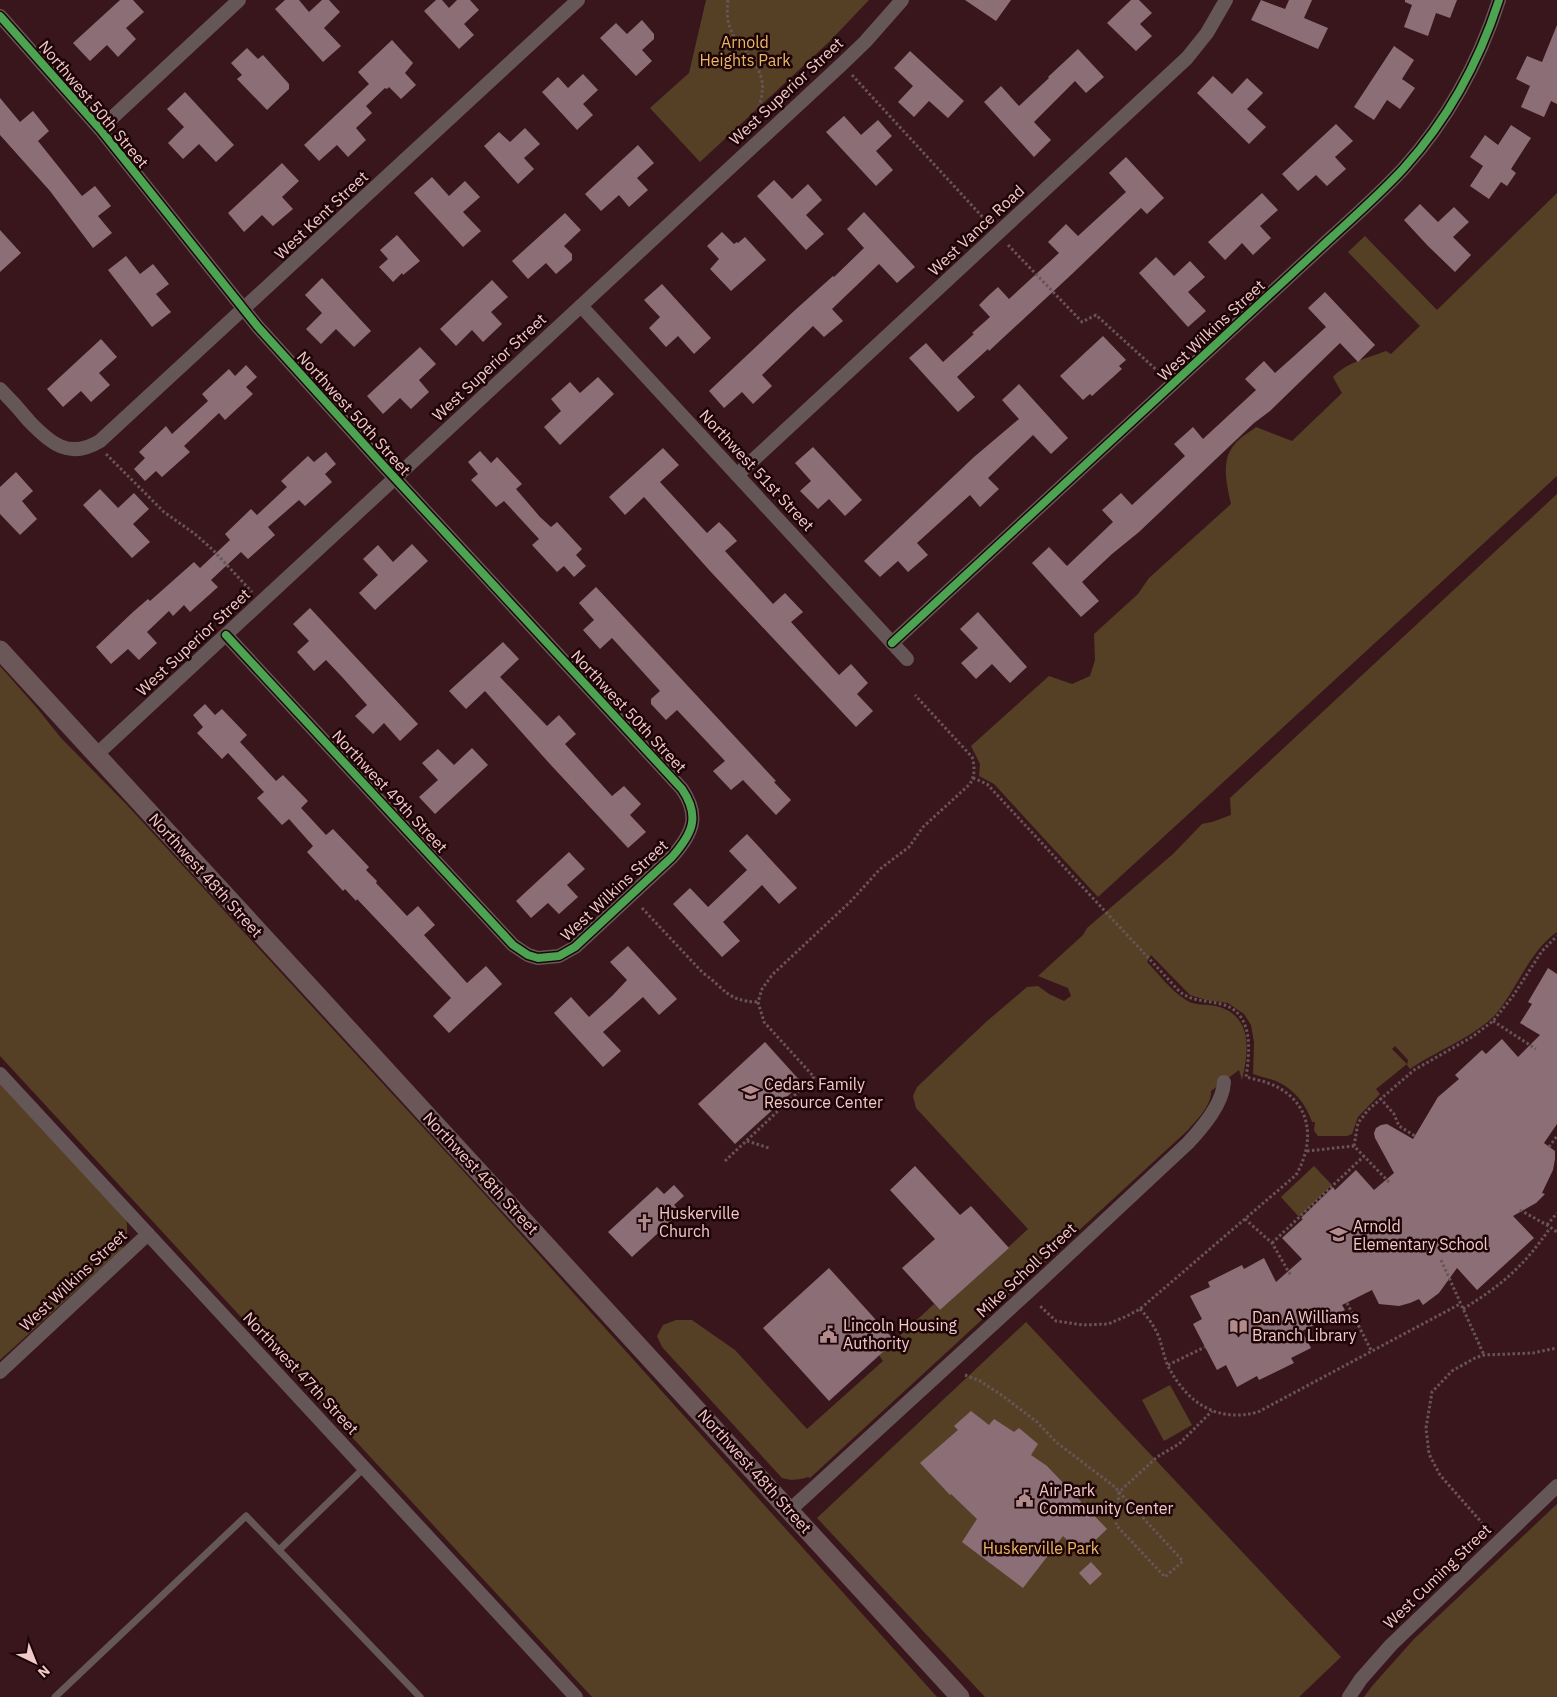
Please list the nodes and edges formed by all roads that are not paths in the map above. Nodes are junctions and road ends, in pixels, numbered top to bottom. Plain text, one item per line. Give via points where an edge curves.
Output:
1 (239, 0) edge
2 (578, 0) edge
3 (902, 0) edge
4 (1226, 0) edge
5 (1499, 0) edge
6 (0, 16) edge
7 (100, 129) junction
8 (581, 306) junction
9 (244, 310) junction
10 (0, 389) edge
11 (737, 475) junction
12 (395, 478) junction
13 (226, 634) junction
14 (892, 643) junction
15 (0, 650) edge
16 (907, 660) dead end
17 (96, 755) junction
18 (693, 821) joint
19 (538, 958) joint
20 (0, 1074) edge
21 (1224, 1082) dead end
22 (148, 1234) junction
23 (0, 1372) edge
24 (364, 1468) junction
25 (1557, 1486) edge
26 (790, 1510) junction
27 (279, 1550) junction
28 (55, 1697) edge
29 (420, 1697) edge
30 (576, 1697) edge
31 (960, 1697) edge
32 (1349, 1697) edge

1 - 7 street
2 - 9 street, West Kent Street
3 - 8 street, West Superior Street via 841,65
4 - 11 street, West Vance Road via 1187,58
5 - 14 street, West Wilkins Street via 1456,99 1405,167
6 - 7 street, Northwest 50th Street
7 - 9 street, Northwest 50th Street
8 - 11 street, Northwest 51st Street
8 - 12 street, West Superior Street
9 - 10 street, West Kent Street via 110,433 82,448 61,447 48,440
9 - 12 street, Northwest 50th Street
11 - 14 street, Northwest 51st Street
12 - 13 street, West Superior Street
12 - 18 street, Northwest 50th Street via 682,789 692,807
13 - 17 street, West Superior Street
13 - 19 street, Northwest 49th Street via 513,945
14 - 16 street, Northwest 51st Street
15 - 17 main road, Northwest 48th Street
17 - 26 main road, Northwest 48th Street
18 - 19 street, West Wilkins Street via 686,841 672,857 575,947 559,956
20 - 22 street, Northwest 47th Street
21 - 26 street, Mike Scholl Street via 1213,1111 1188,1143
22 - 23 street, West Wilkins Street
22 - 24 street, Northwest 47th Street
24 - 27 lane
24 - 30 street, Northwest 47th Street
25 - 32 street, West Cuming Street via 1409,1627 1361,1679
26 - 31 main road, Northwest 48th Street
27 - 28 lane via 246,1516
27 - 29 lane

